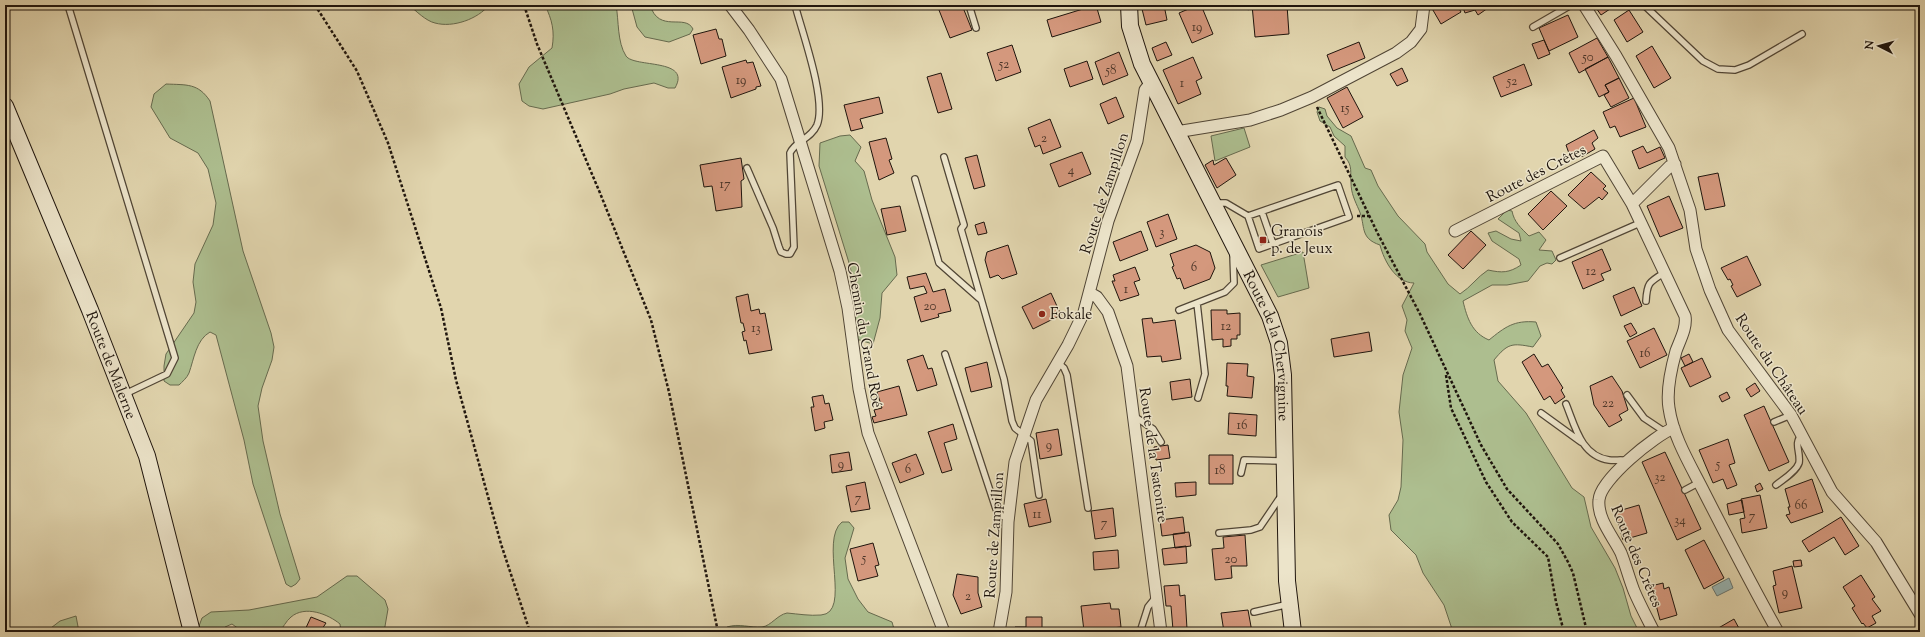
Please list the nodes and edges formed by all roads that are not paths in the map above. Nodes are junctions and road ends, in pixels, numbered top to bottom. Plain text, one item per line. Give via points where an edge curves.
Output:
1 (68, 5) edge
2 (730, 5) edge
3 (795, 5) edge
4 (969, 5) edge
5 (1129, 5) edge
6 (1424, 5) edge
7 (1571, 5) edge
8 (1584, 5) edge
9 (1644, 5) edge
10 (1533, 27) dead end
11 (976, 28) dead end
12 (1802, 34) dead end
13 (1151, 82) junction
14 (5, 106) edge
15 (1176, 132) junction
16 (800, 143) junction
17 (944, 158) dead end
18 (1675, 164) junction
19 (747, 168) dead end
20 (915, 179) dead end
21 (1213, 204) junction
22 (1632, 204) junction
23 (1262, 212) junction
24 (1248, 216) junction
25 (1640, 223) junction
26 (1454, 231) dead end
27 (1232, 243) junction
28 (1273, 244) junction
29 (1560, 258) dead end
30 (1664, 273) junction
31 (1090, 293) junction
32 (981, 300) junction
33 (1646, 301) dead end
34 (1197, 303) junction
35 (1179, 310) dead end
36 (945, 354) dead end
37 (1058, 362) junction
38 (1627, 394) dead end
39 (124, 395) junction
40 (1198, 398) dead end
41 (1566, 404) dead end
42 (1541, 413) dead end
43 (1134, 416) junction
44 (1791, 416) junction
45 (1774, 422) dead end
46 (1669, 430) junction
47 (1023, 434) junction
48 (1802, 435) junction
49 (1161, 442) dead end
50 (1580, 442) junction
51 (1285, 461) junction
52 (1628, 461) junction
53 (1241, 473) dead end
54 (1700, 482) junction
55 (1776, 485) dead end
56 (1685, 490) dead end
57 (1039, 495) dead end
58 (1285, 497) junction
59 (1088, 508) dead end
60 (1009, 518) junction
61 (1219, 533) dead end
62 (1157, 595) junction
63 (1289, 604) junction
64 (1254, 612) dead end
65 (1920, 614) edge
66 (192, 632) edge
67 (944, 632) edge
68 (999, 632) edge
69 (1140, 632) edge
70 (1161, 632) edge
71 (1293, 632) edge
72 (1654, 632) edge
73 (1778, 632) edge

1 - 39 lane via 175,358 167,374
2 - 16 street, Chemin du Grand Roé via 781,79
3 - 16 lane via 815,80 819,110 815,130
4 - 11 lane
5 - 13 street, Route de la Chervignine via 1134,42
6 - 15 street via 1421,29 1411,42 1396,53 1312,97 1250,120
7 - 10 lane
8 - 18 street, Route du Château via 1660,131
9 - 12 lane via 1703,61 1718,69 1735,70 1749,65
13 - 15 street, Route de la Chervignine
13 - 31 street, Route de Zampillon via 1145,90 1137,141 1108,221
14 - 39 street, Route de Malerne
15 - 21 street, Route de la Chervignine
16 - 19 lane via 791,150 789,160 794,247 790,254 781,252
16 - 67 street, Chemin du Grand Roé via 844,288 868,433
17 - 32 lane via 964,225 961,229
18 - 22 street
18 - 44 street, Route du Château via 1690,210 1696,249 1710,290 1728,330
20 - 32 lane via 939,263
21 - 24 lane via 1226,203
21 - 27 street, Route de la Chervignine
22 - 25 street, Route des Crêtes
22 - 26 street, Route des Crêtes via 1603,156
23 - 24 lane
23 - 28 lane
23 - 28 lane via 1338,185 1349,217
24 - 28 lane via 1259,249
25 - 29 lane
25 - 30 street, Route des Crêtes
27 - 34 lane via 1234,283 1225,292
27 - 51 street, Route de la Chervignine via 1270,316 1279,343 1283,364
30 - 33 lane via 1646,287
30 - 46 street, Route des Crêtes via 1685,319 1668,392
31 - 37 street, Route de Zampillon via 1081,319
31 - 43 street, Route de la Tsatonire via 1097,297 1111,318 1127,366
32 - 47 lane via 1004,379 1012,422
34 - 35 lane
34 - 40 lane via 1205,374
36 - 60 lane via 996,509 1002,516
37 - 47 street, Route de Zampillon via 1039,394
37 - 59 lane via 1067,375
38 - 46 lane via 1644,418
39 - 66 street, Route de Malerne via 147,456
41 - 50 lane
42 - 50 lane
43 - 49 lane via 1153,429
43 - 62 street, Route de la Tsatonire
44 - 45 lane
44 - 48 street, Route du Château
46 - 52 street, Route des Crêtes
46 - 54 street, Route des Crêtes
47 - 57 lane via 1031,441
47 - 60 street, Route de Zampillon via 1015,462
48 - 55 lane via 1797,442 1799,464
48 - 65 street, Route du Château via 1832,492 1876,542
50 - 52 lane via 1599,457
51 - 53 lane via 1244,460
51 - 58 street, Route de la Chervignine
52 - 72 street, Route des Crêtes via 1602,491 1599,496 1599,509
54 - 56 lane
54 - 73 street, Route des Crêtes
58 - 61 lane via 1279,500 1260,527
58 - 63 street, Route de la Chervignine
60 - 68 street, Route de Zampillon via 1006,586
62 - 69 lane via 1148,607
62 - 70 street, Route de la Tsatonire
63 - 64 lane
63 - 71 street, Route de la Chervignine

